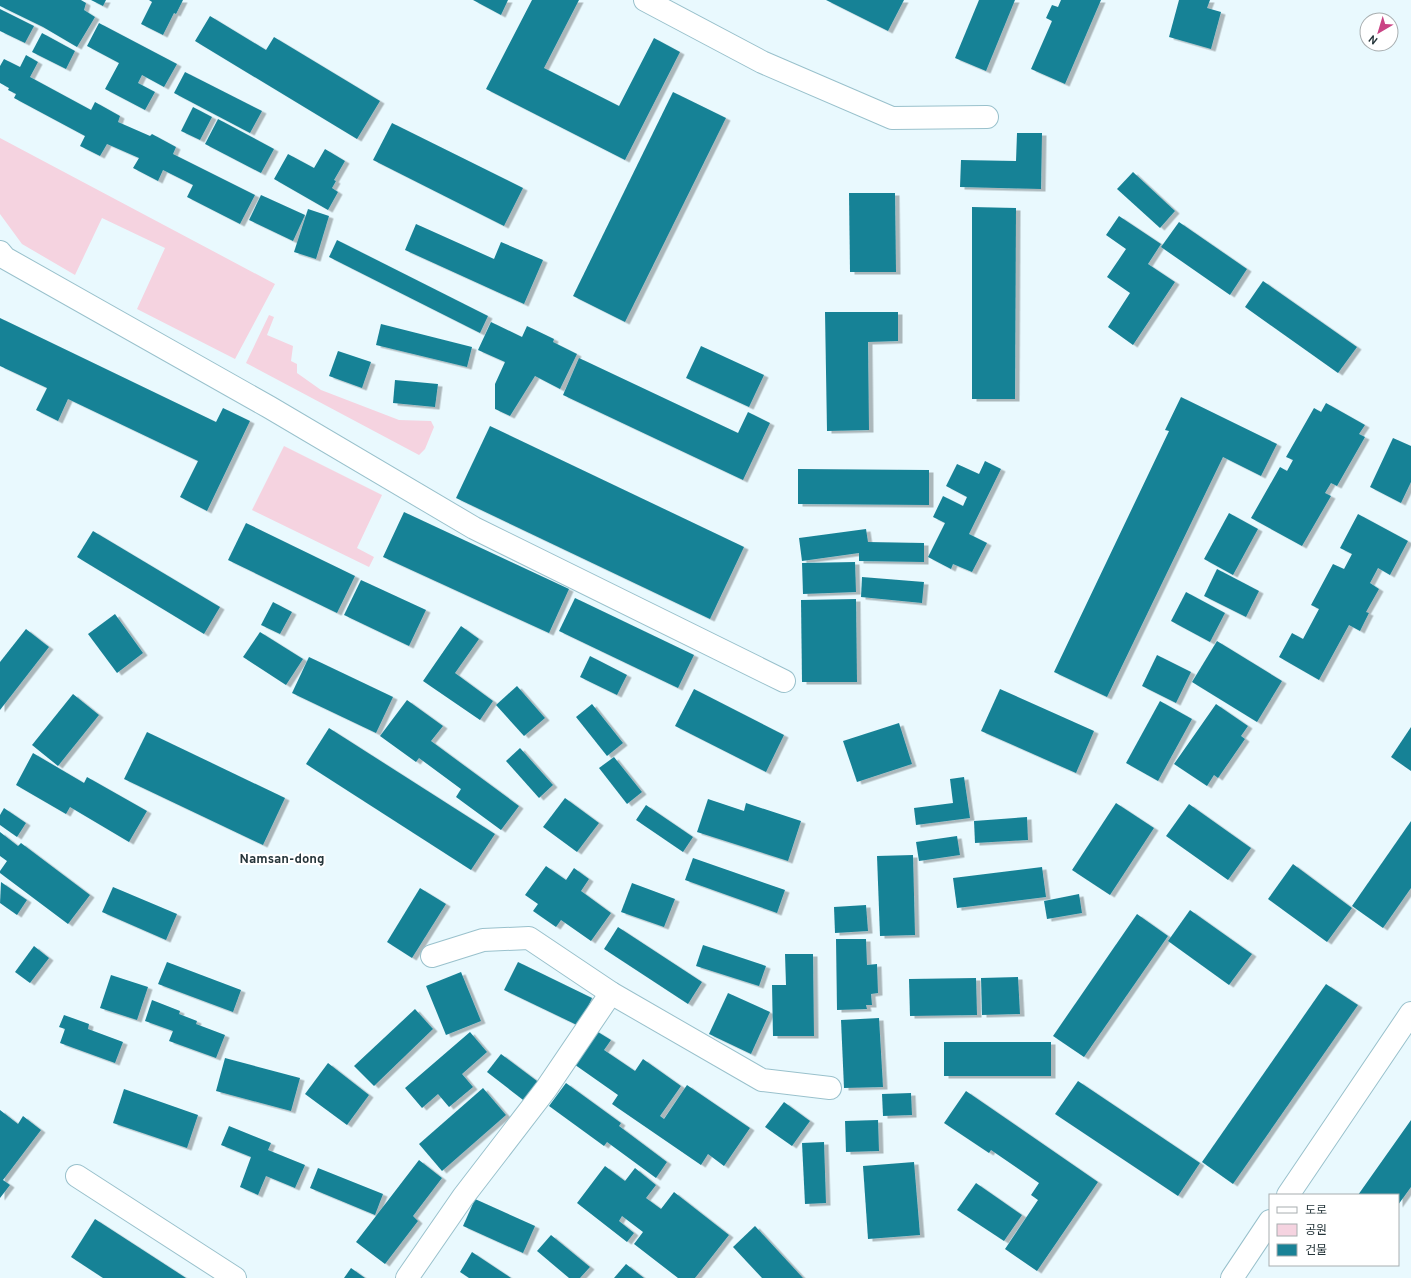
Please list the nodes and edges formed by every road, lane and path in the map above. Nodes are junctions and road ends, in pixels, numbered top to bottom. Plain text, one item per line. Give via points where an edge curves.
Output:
1 (645, 0) edge
2 (987, 117) dead end
3 (0, 252) edge
4 (784, 681) dead end
5 (432, 956) dead end
6 (611, 992) junction
7 (1411, 1013) edge
8 (830, 1088) dead end
9 (77, 1176) dead end
10 (1289, 1194) edge
11 (1269, 1222) edge
12 (235, 1278) edge
13 (408, 1278) edge
14 (1232, 1278) edge

1 - 2 street via 762,62 892,118
3 - 4 street via 5,258 269,407 474,528
5 - 6 street via 483,940 529,938
6 - 8 street via 762,1080
6 - 13 street via 546,1089 463,1197
7 - 10 street
9 - 12 street
11 - 14 street

